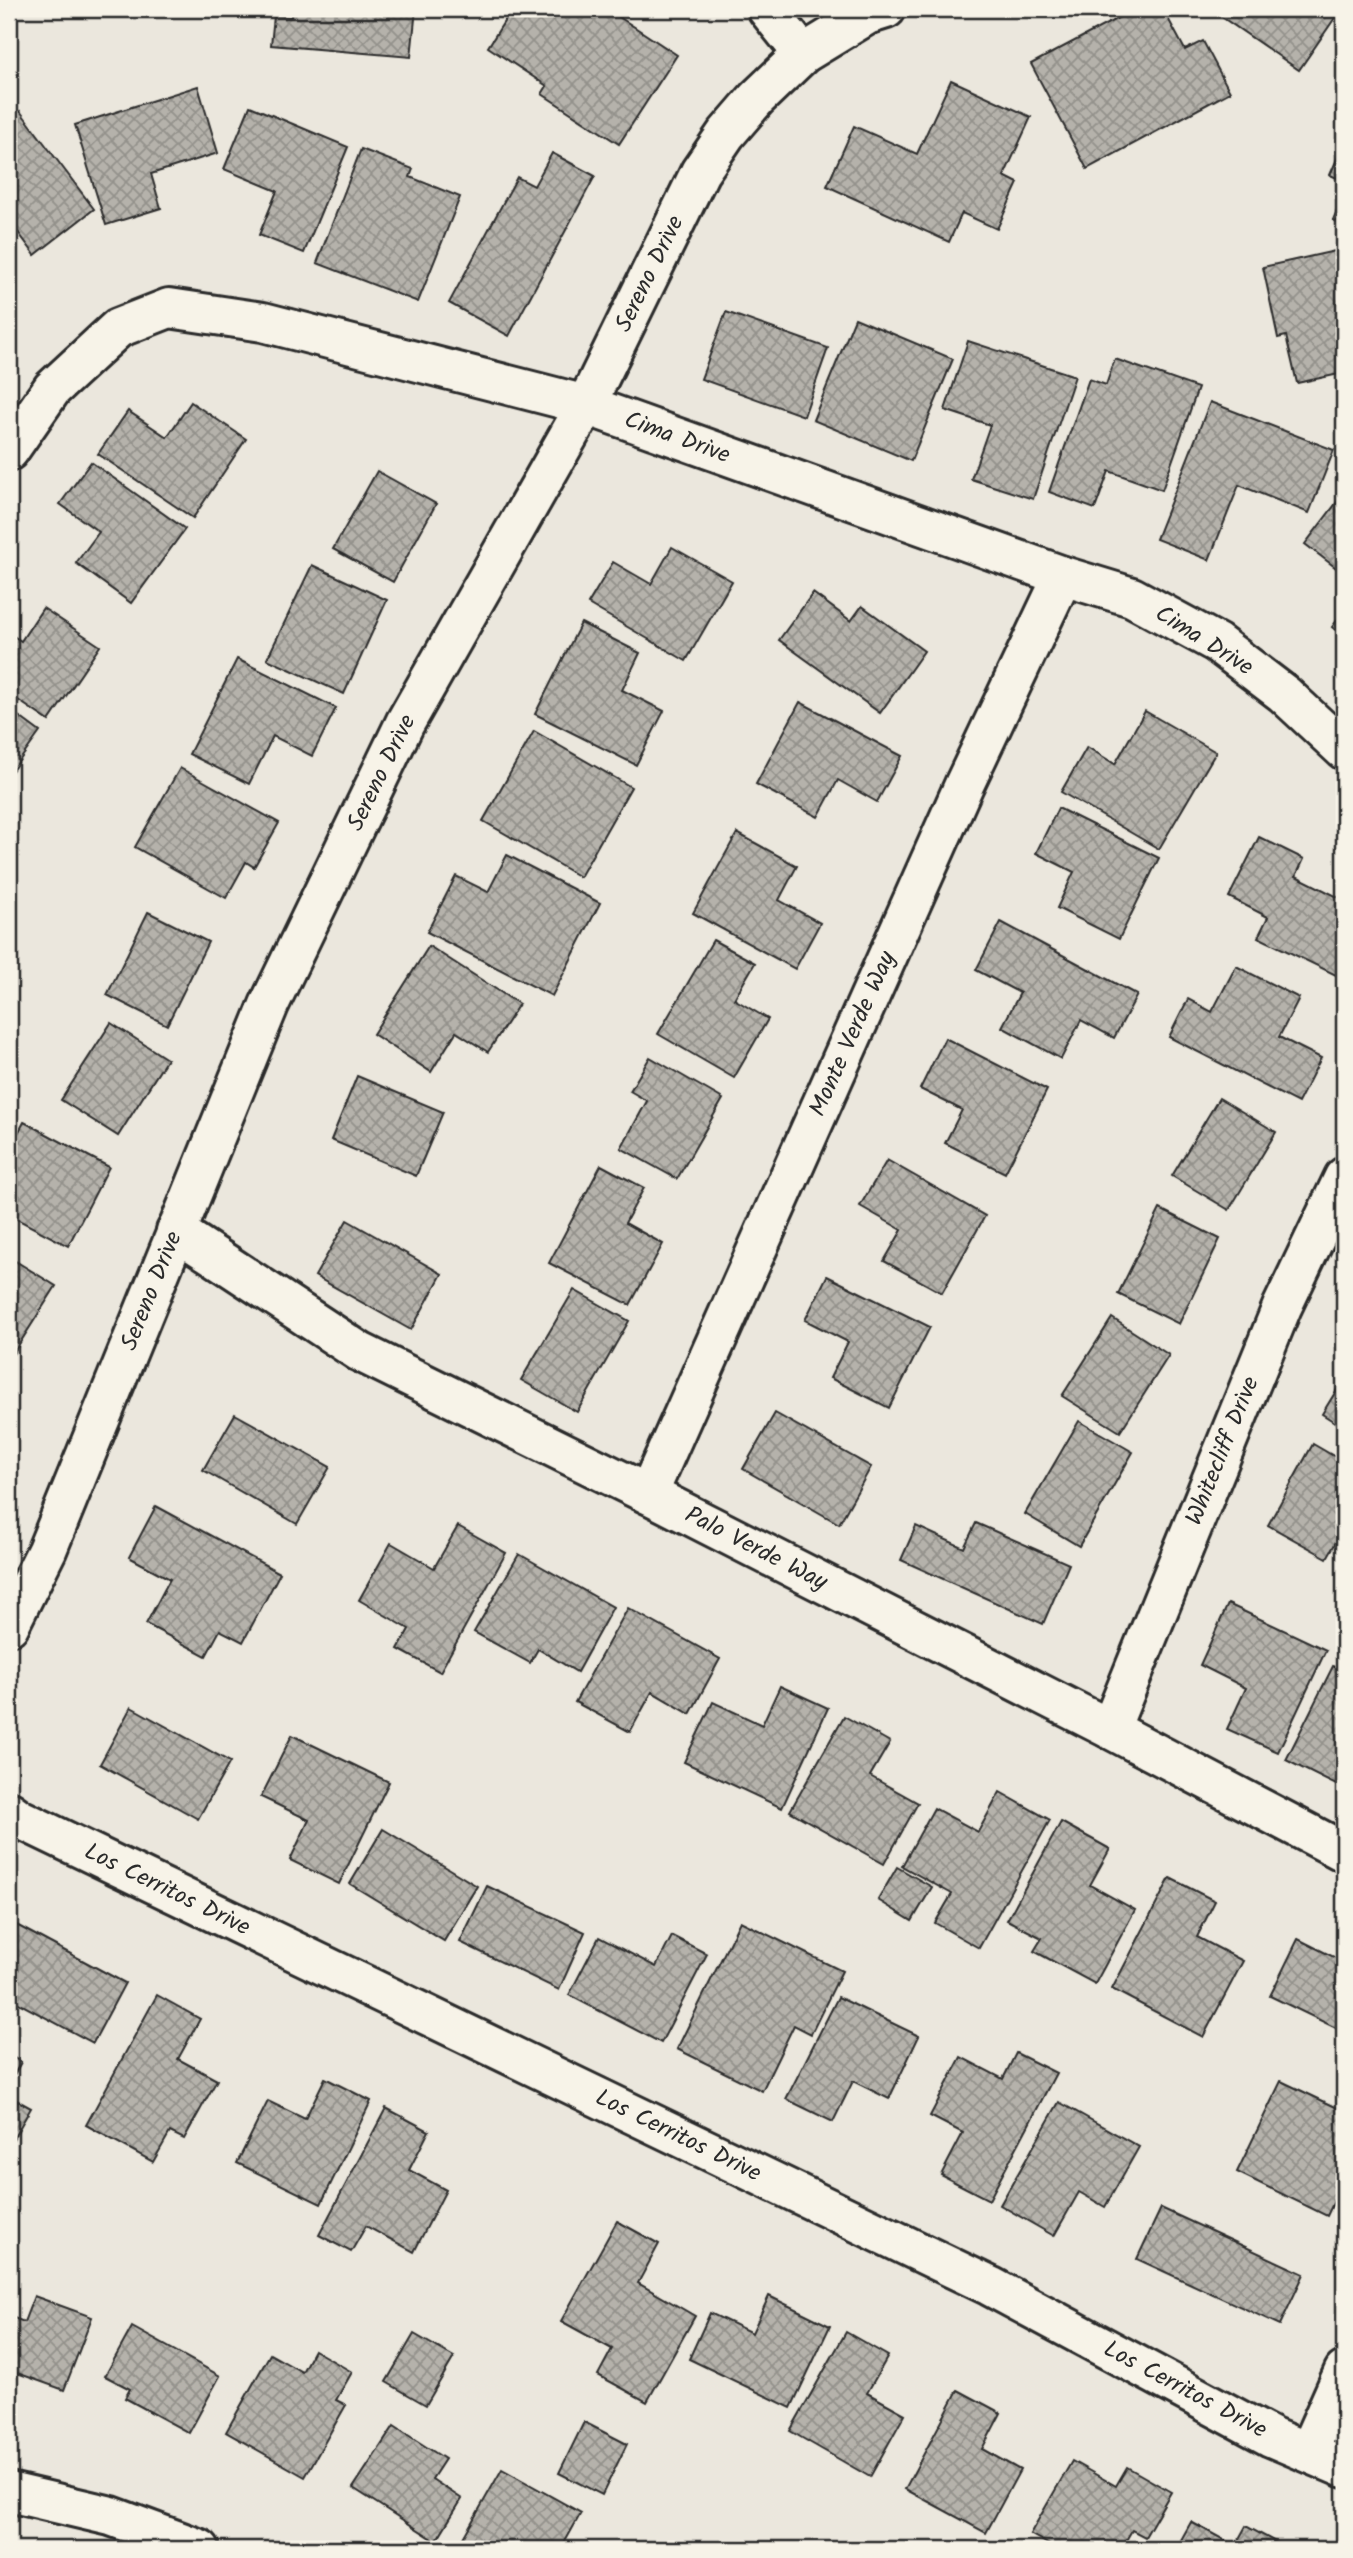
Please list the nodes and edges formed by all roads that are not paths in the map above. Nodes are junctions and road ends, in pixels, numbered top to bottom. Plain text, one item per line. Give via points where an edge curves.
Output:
1 (768, 9) edge
2 (886, 9) edge
3 (803, 54) junction
4 (586, 405) junction
5 (9, 451) edge
6 (1063, 576) junction
7 (1344, 750) edge
8 (1344, 1177) edge
9 (176, 1231) junction
10 (648, 1494) junction
11 (9, 1626) edge
12 (1110, 1728) junction
13 (9, 1811) edge
14 (1344, 1852) edge
15 (1344, 2371) edge
16 (1308, 2452) junction
17 (1344, 2468) edge
18 (9, 2492) edge
19 (200, 2549) edge

1 - 3 street
2 - 3 street, Sereno Drive via 867,15
3 - 4 street, Sereno Drive via 757,98 700,172
4 - 5 street, Cima Drive via 264,322 169,308 118,328 52,389
4 - 6 street, Cima Drive
4 - 9 street, Sereno Drive via 405,723 269,1004
6 - 7 street, Cima Drive via 1132,597 1217,643 1284,694
6 - 10 street, Monte Verde Way via 964,785
8 - 12 street, Whitecliff Drive via 1282,1307
9 - 10 street, Palo Verde Way via 360,1352
9 - 11 street, Sereno Drive via 47,1550
10 - 12 street, Palo Verde Way
12 - 14 street, Palo Verde Way
13 - 16 street, Los Cerritos Drive via 990,2286 1271,2437
15 - 16 street
16 - 17 street, Los Cerritos Drive
18 - 19 street via 111,2516

